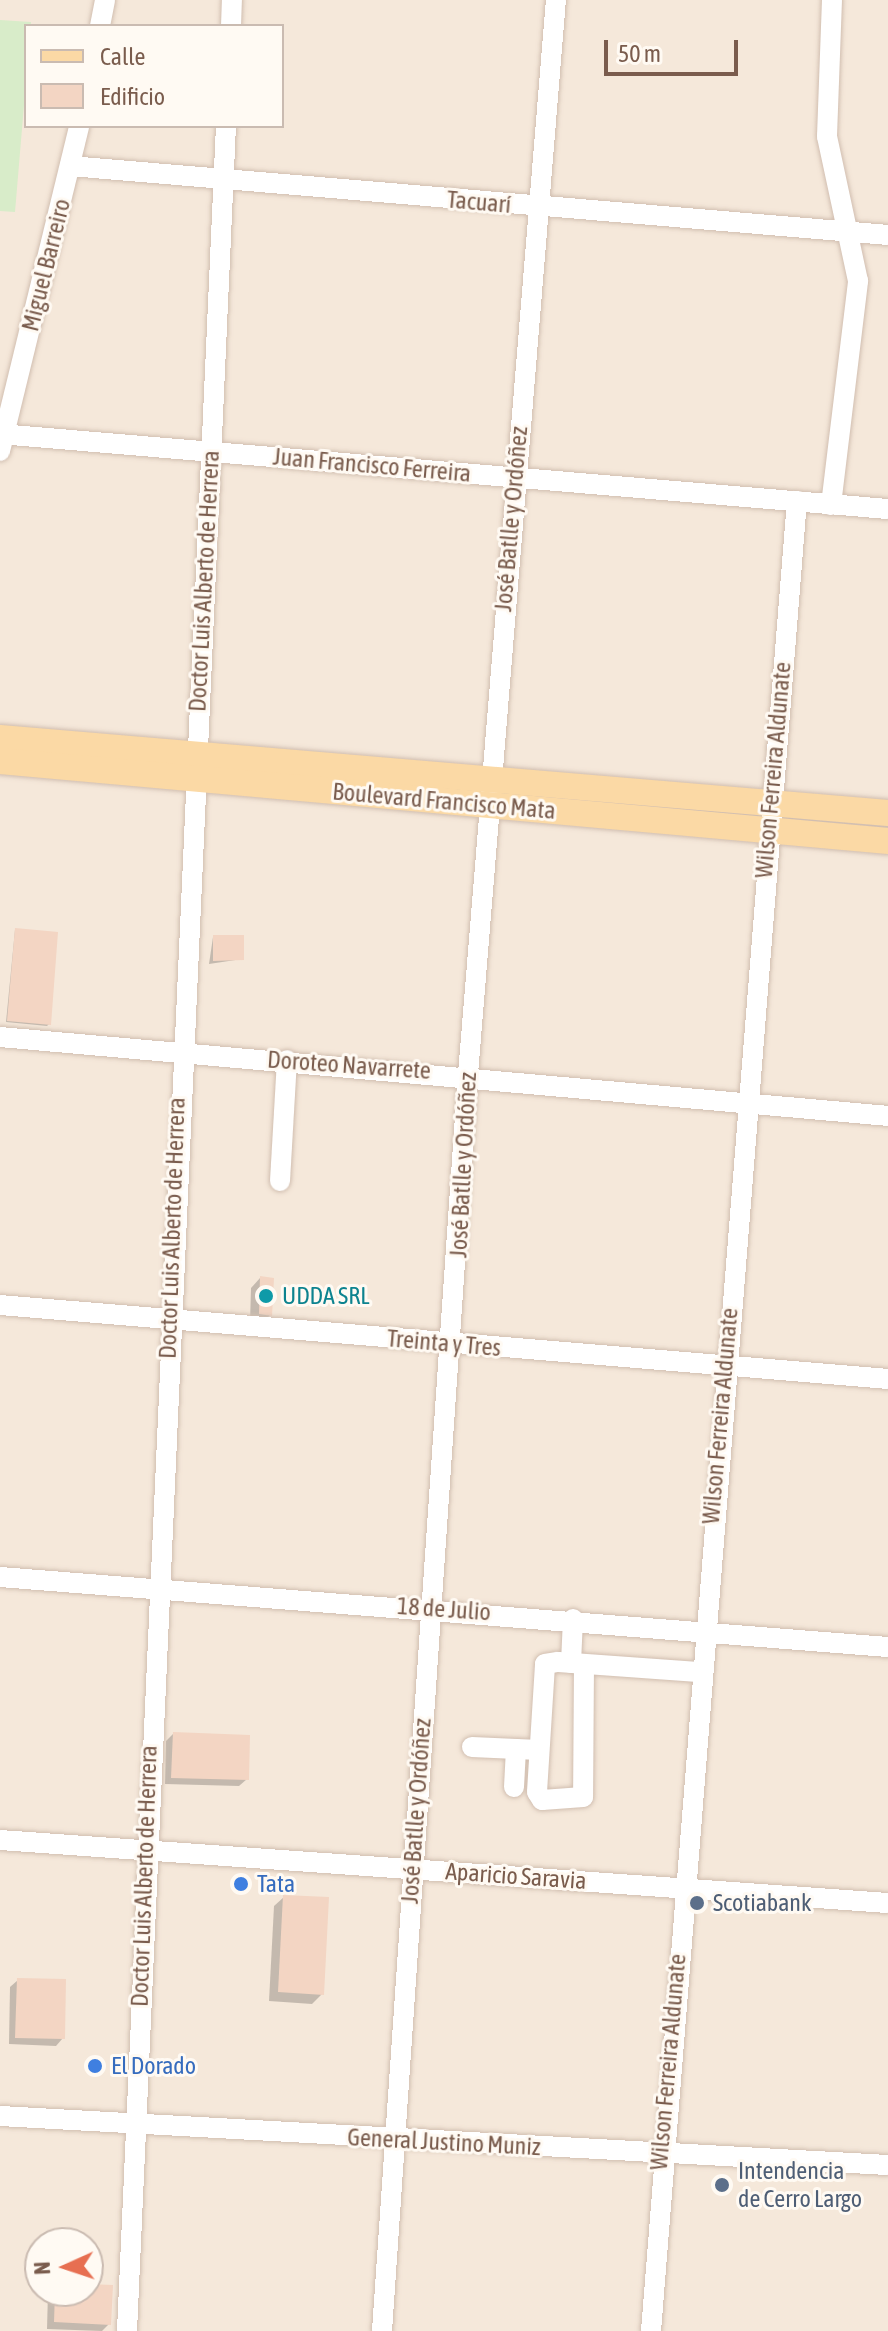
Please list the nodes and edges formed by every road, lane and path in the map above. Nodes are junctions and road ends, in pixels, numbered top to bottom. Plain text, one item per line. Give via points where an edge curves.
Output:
1 (105, 0) edge
2 (232, 0) edge
3 (556, 0) edge
4 (832, 0) edge
5 (100, 24) edge
6 (231, 24) edge
7 (79, 128) edge
8 (226, 128) edge
9 (70, 166) junction
10 (224, 179) junction
11 (541, 207) junction
12 (854, 233) junction
13 (888, 235) edge
14 (1, 440) edge
15 (210, 452) junction
16 (513, 477) junction
17 (797, 501) junction
18 (831, 505) junction
19 (888, 509) edge
20 (0, 738) edge
21 (0, 761) edge
22 (195, 766) junction
23 (491, 776) junction
24 (770, 803) junction
25 (489, 806) junction
26 (888, 813) edge
27 (767, 831) junction
28 (888, 841) edge
29 (0, 1037) edge
30 (179, 1052) junction
31 (287, 1060) junction
32 (468, 1074) junction
33 (744, 1102) junction
34 (888, 1116) edge
35 (280, 1181) dead end
36 (0, 1305) edge
37 (168, 1318) junction
38 (452, 1344) junction
39 (724, 1369) junction
40 (888, 1379) edge
41 (0, 1577) edge
42 (156, 1586) junction
43 (430, 1608) junction
44 (566, 1618) junction
45 (703, 1628) junction
46 (888, 1647) edge
47 (571, 1663) junction
48 (699, 1672) junction
49 (472, 1747) dead end
50 (516, 1749) junction
51 (539, 1750) junction
52 (514, 1787) dead end
53 (0, 1840) edge
54 (143, 1850) junction
55 (412, 1869) junction
56 (682, 1888) junction
57 (888, 1903) edge
58 (0, 2116) edge
59 (138, 2124) junction
60 (392, 2138) junction
61 (660, 2155) junction
62 (888, 2165) edge
63 (127, 2331) edge
64 (382, 2331) edge
65 (651, 2331) edge

1 - 5 street
2 - 6 street
3 - 11 street, José Batlle y Ordóñez
4 - 12 street via 827,136
7 - 9 street, Miguel Barreiro
8 - 10 street, Doctor Luis Alberto de Herrera
9 - 10 street, Tacuarí
9 - 14 street, Miguel Barreiro
10 - 11 street, Tacuarí
10 - 15 street, Doctor Luis Alberto de Herrera
11 - 12 street, Tacuarí
11 - 16 street, José Batlle y Ordóñez
12 - 13 street, Tacuarí
12 - 18 street via 858,281
14 - 15 street, Juan Francisco Ferreira
15 - 16 street, Juan Francisco Ferreira
15 - 22 street, Doctor Luis Alberto de Herrera
16 - 17 street, Juan Francisco Ferreira
16 - 23 street, José Batlle y Ordóñez
17 - 18 street, Juan Francisco Ferreira
17 - 24 street, Wilson Ferreira Aldunate
18 - 19 street, Juan Francisco Ferreira
20 - 22 main road, Boulevard Francisco Mata
21 - 22 main road, Boulevard Francisco Mata
22 - 23 main road, Boulevard Francisco Mata
22 - 25 main road, Boulevard Francisco Mata
22 - 30 street, Doctor Luis Alberto de Herrera
23 - 24 main road, Boulevard Francisco Mata
23 - 25 street, José Batlle y Ordóñez
24 - 26 main road, Boulevard Francisco Mata
24 - 27 street, Wilson Ferreira Aldunate
25 - 27 main road, Boulevard Francisco Mata
25 - 32 street, José Batlle y Ordóñez
27 - 28 main road, Boulevard Francisco Mata
27 - 33 street, Wilson Ferreira Aldunate
29 - 30 street, Doroteo Navarrete
30 - 31 street, Doroteo Navarrete
30 - 37 street, Doctor Luis Alberto de Herrera
31 - 32 street, Doroteo Navarrete
31 - 35 street
32 - 33 street, Doroteo Navarrete
32 - 38 street, José Batlle y Ordóñez
33 - 34 street, Doroteo Navarrete
33 - 39 street, Wilson Ferreira Aldunate
36 - 37 street, Treinta y Tres
37 - 38 street, Treinta y Tres
37 - 42 street, Doctor Luis Alberto de Herrera
38 - 39 street, Treinta y Tres
38 - 43 street, José Batlle y Ordóñez
39 - 40 street, Treinta y Tres
39 - 45 street, Wilson Ferreira Aldunate
41 - 42 street, 18 de Julio
42 - 43 street, 18 de Julio
42 - 54 street, Doctor Luis Alberto de Herrera
43 - 44 street, 18 de Julio
43 - 55 street, José Batlle y Ordóñez
44 - 45 street, 18 de Julio
44 - 47 street
45 - 46 street, 18 de Julio
45 - 48 street, Wilson Ferreira Aldunate
47 - 48 street
47 - 51 street via 544,1668
47 - 51 street via 580,1801 539,1797
48 - 56 street, Wilson Ferreira Aldunate
49 - 50 street
50 - 51 street
50 - 52 street
53 - 54 street, Aparicio Saravia
54 - 55 street, Aparicio Saravia
54 - 59 street, Doctor Luis Alberto de Herrera
55 - 56 street, Aparicio Saravia
55 - 60 street, José Batlle y Ordóñez
56 - 57 street, Aparicio Saravia
56 - 61 street, Wilson Ferreira Aldunate
58 - 59 street, General Justino Muniz
59 - 60 street, General Justino Muniz
59 - 63 street, Doctor Luis Alberto de Herrera
60 - 61 street, General Justino Muniz
60 - 64 street, José Batlle y Ordóñez
61 - 62 street, General Justino Muniz
61 - 65 street, Wilson Ferreira Aldunate

